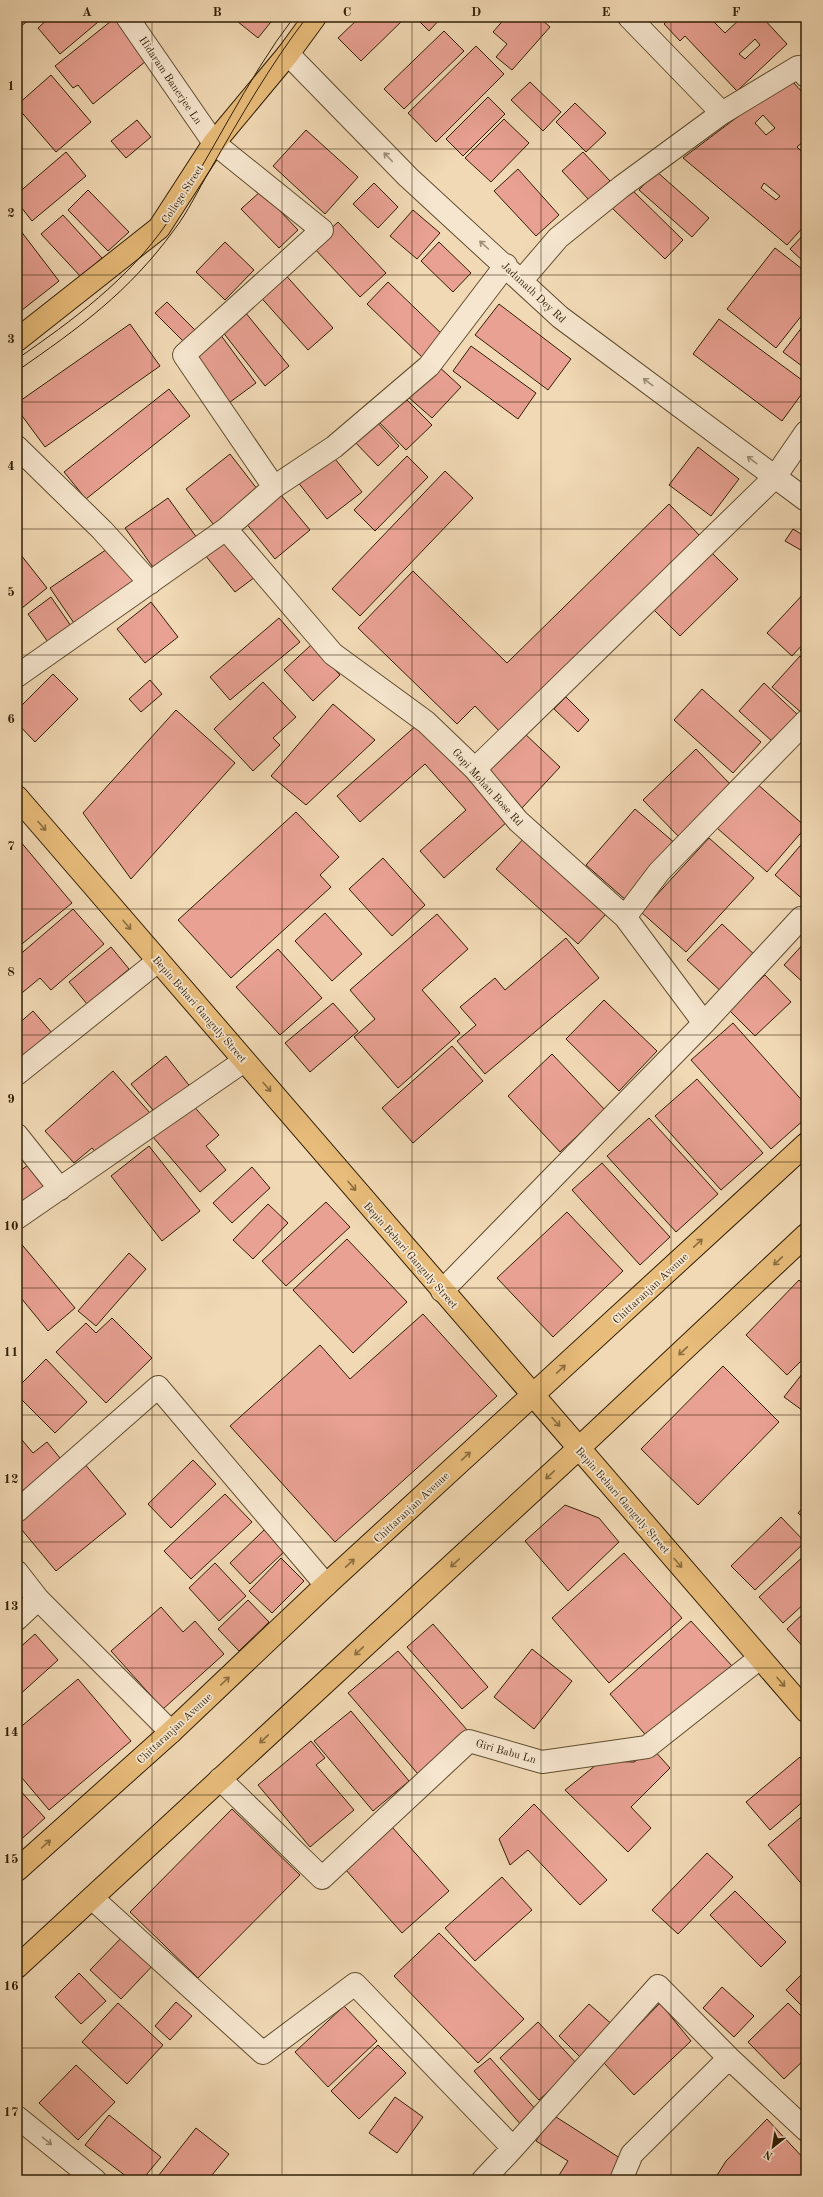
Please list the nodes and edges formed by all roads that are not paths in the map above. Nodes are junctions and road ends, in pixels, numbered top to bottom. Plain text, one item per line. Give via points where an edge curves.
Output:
1 (315, 17) edge
2 (629, 17) edge
3 (132, 19) edge
4 (288, 54) junction
5 (806, 76) edge
6 (722, 113) junction
7 (214, 143) junction
8 (506, 265) junction
9 (522, 280) junction
10 (17, 340) edge
11 (806, 432) edge
12 (17, 447) edge
13 (775, 477) junction
14 (274, 487) junction
15 (806, 500) edge
16 (226, 529) junction
17 (150, 583) junction
18 (17, 676) edge
19 (806, 721) edge
20 (475, 769) junction
21 (17, 797) edge
22 (625, 917) junction
23 (806, 923) edge
24 (158, 961) junction
25 (704, 1023) junction
26 (244, 1061) junction
27 (17, 1074) edge
28 (17, 1135) edge
29 (806, 1144) edge
30 (60, 1189) junction
31 (17, 1218) edge
32 (806, 1235) edge
33 (442, 1291) junction
34 (532, 1396) junction
35 (579, 1448) junction
36 (17, 1511) edge
37 (17, 1572) edge
38 (326, 1585) junction
39 (38, 1599) junction
40 (17, 1619) edge
41 (760, 1658) junction
42 (806, 1712) edge
43 (171, 1732) junction
44 (220, 1779) junction
45 (17, 1870) edge
46 (92, 1898) junction
47 (17, 1967) edge
48 (729, 2058) junction
49 (17, 2117) edge
50 (806, 2130) edge
51 (513, 2148) junction
52 (95, 2180) edge
53 (483, 2180) edge
54 (621, 2180) edge

1 - 4 main road, College Street
2 - 6 street
3 - 7 street, Hidaram Banerjee Ln
4 - 7 main road, College Street
8 -> 4 street, Jadunath Dey Rd via 408,177
5 - 6 street via 798,67
6 - 9 street via 621,187 558,238
7 - 10 main road, College Street via 159,228
7 - 14 street, Hidaram Banerjee Ln via 322,230 184,355
8 - 9 street, Jadunath Dey Rd
8 - 14 street via 429,366 334,447
13 -> 9 street, Jadunath Dey Rd via 560,317
11 - 13 street
12 - 17 street via 102,530
13 - 15 street, Jadunath Dey Rd
13 - 20 street
14 - 16 street
16 - 17 street
16 - 20 street, Gopi Mohan Bose Rd via 333,654 426,722
17 - 18 street
19 - 22 street via 659,872
20 - 22 street, Gopi Mohan Bose Rd via 518,821
21 -> 24 main road, Bepin Behari Ganguly Street
22 - 25 street, Gopi Mohan Bose Rd
23 - 25 street via 802,918
24 - 26 main road, Bepin Behari Ganguly Street
24 - 27 street
25 - 33 street
26 - 30 street
26 -> 33 main road, Bepin Behari Ganguly Street
28 - 30 street
34 -> 29 main road, Chittaranjan Avenue
30 - 31 street
32 -> 35 main road
33 - 34 main road, Bepin Behari Ganguly Street
34 -> 35 main road, Bepin Behari Ganguly Street
38 -> 34 main road, Chittaranjan Avenue
35 -> 41 main road, Bepin Behari Ganguly Street
35 -> 44 main road
36 - 38 street via 158,1387
37 - 39 street
43 -> 38 main road, Chittaranjan Avenue
39 - 40 street
39 - 43 street
41 -> 42 main road, Bepin Behari Ganguly Street
41 - 44 street, Giri Babu Ln via 647,1748 542,1762 469,1741 322,1878
45 -> 43 main road, Chittaranjan Avenue
44 - 46 main road
46 - 47 main road
46 - 51 street via 263,2053 355,1984
48 - 50 street
48 - 51 street via 658,1986
48 - 54 street via 632,2154
49 -> 52 street
51 - 53 street

